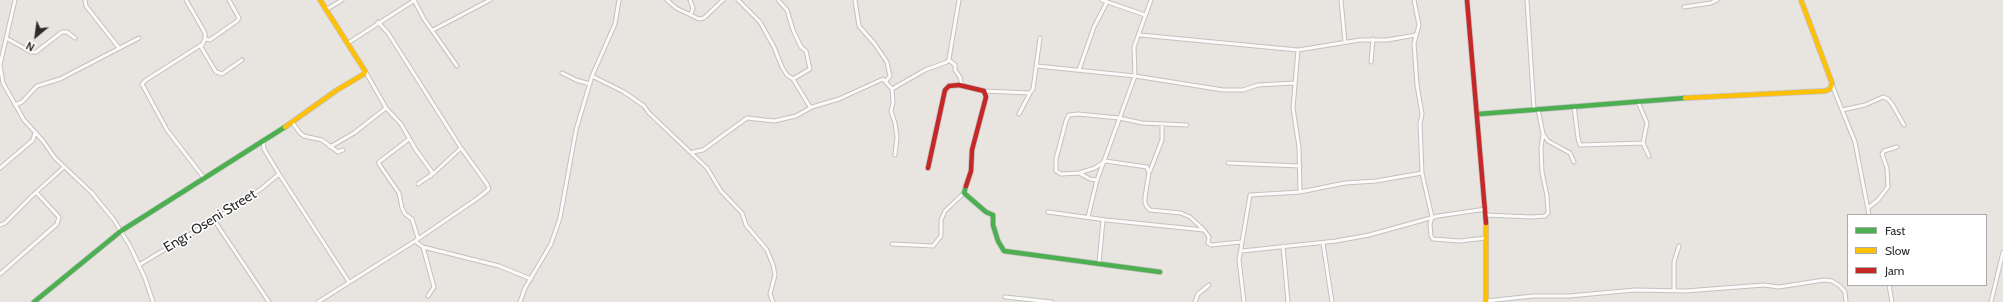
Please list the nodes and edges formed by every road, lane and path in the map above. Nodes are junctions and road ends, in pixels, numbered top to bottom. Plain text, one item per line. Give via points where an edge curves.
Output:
1 (15, 0) edge
2 (85, 0) edge
3 (186, 0) edge
4 (229, 0) edge
5 (320, 0) edge
6 (342, 0) edge
7 (415, 0) edge
8 (490, 0) edge
9 (619, 0) edge
10 (667, 0) edge
11 (690, 0) edge
12 (723, 0) edge
13 (738, 0) edge
14 (778, 0) edge
15 (855, 0) edge
16 (959, 0) edge
17 (1102, 0) edge
18 (1151, 0) edge
19 (1341, 0) edge
20 (1414, 0) edge
21 (1467, 0) edge
22 (1527, 0) edge
23 (1717, 0) edge
24 (1801, 0) edge
25 (1107, 2) junction
26 (1684, 7) dead end
27 (325, 8) junction
28 (691, 14) junction
29 (1145, 15) junction
30 (378, 22) junction
31 (433, 30) junction
32 (1140, 35) junction
33 (1416, 35) junction
34 (6, 38) junction
35 (75, 38) dead end
36 (139, 38) dead end
37 (1040, 38) dead end
38 (205, 39) junction
39 (1373, 39) junction
40 (1345, 42) junction
41 (348, 43) junction
42 (201, 45) junction
43 (119, 48) junction
44 (1298, 50) junction
45 (949, 59) junction
46 (242, 60) dead end
47 (1371, 62) dead end
48 (457, 66) dead end
49 (1037, 66) junction
50 (1079, 70) junction
51 (366, 71) junction
52 (562, 73) dead end
53 (592, 76) junction
54 (1135, 76) junction
55 (793, 79) junction
56 (886, 81) junction
57 (1, 82) edge
58 (1294, 83) junction
59 (590, 84) junction
60 (1832, 85) junction
61 (962, 86) junction
62 (892, 89) junction
63 (984, 91) junction
64 (1030, 94) junction
65 (1638, 102) junction
66 (15, 106) junction
67 (1574, 106) junction
68 (386, 108) junction
69 (810, 108) junction
70 (1536, 109) junction
71 (1842, 110) junction
72 (1019, 114) dead end
73 (1479, 114) junction
74 (1119, 118) junction
75 (292, 122) junction
76 (1162, 125) junction
77 (1904, 125) dead end
78 (1187, 126) dead end
79 (35, 132) junction
80 (1543, 134) junction
81 (409, 139) junction
82 (263, 140) junction
83 (1643, 143) junction
84 (330, 147) junction
85 (1897, 147) dead end
86 (460, 148) junction
87 (343, 150) dead end
88 (693, 152) junction
89 (895, 155) dead end
90 (1648, 156) dead end
91 (1105, 160) junction
92 (1574, 162) dead end
93 (1228, 163) dead end
94 (1300, 166) junction
95 (0, 168) edge
96 (63, 168) junction
97 (928, 168) dead end
98 (1080, 173) junction
99 (1149, 173) junction
100 (1422, 173) junction
101 (279, 174) junction
102 (431, 176) junction
103 (204, 178) junction
104 (1097, 180) junction
105 (418, 184) dead end
106 (36, 192) junction
107 (1300, 192) junction
108 (964, 193) junction
109 (1868, 208) junction
110 (1486, 209) junction
111 (1048, 212) dead end
112 (1869, 214) edge
113 (1486, 215) junction
114 (1088, 217) junction
115 (1432, 217) junction
116 (214, 220) junction
117 (1103, 220) junction
118 (0, 225) edge
119 (1204, 230) junction
120 (121, 231) junction
121 (418, 238) junction
122 (1486, 238) junction
123 (415, 241) junction
124 (1241, 242) junction
125 (1323, 242) junction
126 (892, 244) dead end
127 (1283, 246) junction
128 (1679, 246) dead end
129 (423, 248) junction
130 (1242, 252) junction
131 (2003, 252) edge
132 (1099, 263) junction
133 (139, 265) junction
134 (1160, 272) dead end
135 (0, 274) edge
136 (531, 279) junction
137 (349, 282) junction
138 (1209, 285) dead end
139 (1889, 286) edge
140 (1674, 291) junction
141 (428, 296) dead end
142 (1005, 297) dead end
143 (34, 302) edge
144 (153, 302) edge
145 (269, 302) edge
146 (318, 302) edge
147 (520, 302) edge
148 (773, 302) edge
149 (1052, 302) edge
150 (1195, 302) edge
151 (1244, 302) edge
152 (1288, 302) edge
153 (1332, 302) edge
154 (1486, 302) edge
155 (1846, 302) edge
156 (1892, 302) edge
157 (1991, 302) edge

1 - 34 street
2 - 43 street via 86,6
3 - 38 street via 205,34
4 - 38 street via 238,18 237,21 210,40
5 - 27 street
6 - 27 street
7 - 30 street
7 - 31 street via 424,19
8 - 31 street
9 - 53 street via 615,24
10 - 28 street via 676,8
11 - 28 street
12 - 28 street via 704,18 699,19
13 - 55 street via 760,22 782,67
14 - 55 street via 787,10 793,30 801,47 806,51 810,69
15 - 56 street via 859,26 887,62 890,76
16 - 45 street
17 - 25 street
18 - 29 street
19 - 40 street
20 - 33 street via 1420,25
21 - 73 street
22 - 70 street
23 - 26 street
24 - 60 street
25 - 29 street
25 - 50 street via 1094,27
27 - 41 street
29 - 32 street
30 - 41 street
30 - 86 street via 388,33
31 - 48 street
32 - 44 street
32 - 54 street via 1134,47
33 - 39 street via 1387,40
33 - 100 street via 1414,43 1422,114
34 - 35 street via 31,52 36,52 62,32 67,32
34 - 57 street via 0,65
36 - 43 street
37 - 49 street
38 - 42 street
39 - 40 street
39 - 47 street
40 - 44 street
41 - 51 street
42 - 46 street via 219,74
42 - 103 street via 142,84 167,130
43 - 66 street via 60,79 37,86
44 - 58 street
45 - 61 street via 955,65
45 - 62 street
49 - 50 street
49 - 64 street
50 - 54 street
51 - 68 street
51 - 75 street
52 - 59 street
53 - 59 street
53 - 88 street via 633,97
54 - 58 street via 1223,90
54 - 74 street
55 - 69 street
56 - 62 street
56 - 69 street via 882,79 843,98
57 - 66 street
58 - 94 street
59 - 136 street via 576,130 560,218 551,244
60 - 65 street via 1825,91
60 - 71 street
61 - 63 street
61 - 97 street via 949,86 945,90
62 - 89 street via 891,111 897,137
63 - 64 street
63 - 108 street via 986,97
64 - 72 street
65 - 67 street
65 - 83 street via 1647,123
66 - 79 street
67 - 70 street
67 - 83 street via 1580,145
68 - 81 street via 401,124
68 - 84 street via 354,133
69 - 88 street via 796,116 774,121 743,119 703,150
70 - 73 street
70 - 80 street
71 - 77 street via 1865,105 1882,97 1892,104
71 - 109 street via 1856,142
73 - 110 street
74 - 76 street
74 - 91 street
74 - 98 street via 1069,115 1056,159 1056,171 1061,174
75 - 82 street
75 - 84 street via 304,136 322,140
76 - 78 street
76 - 99 street via 1162,140
79 - 95 street via 33,140
79 - 96 street
80 - 92 street via 1548,142 1570,154
80 - 113 street via 1542,172 1548,213 1530,218
81 - 102 street via 432,172
81 - 121 street via 379,164 399,193 402,208 412,219
82 - 101 street via 264,149
82 - 103 street
83 - 90 street
84 - 87 street via 338,152
85 - 109 street via 1888,148 1882,154 1888,187
86 - 102 street
86 - 121 street via 488,189
88 - 148 street via 707,168 721,191 742,213 746,225 767,250 775,275 770,294
91 - 98 street via 1095,168
91 - 99 street via 1147,167
91 - 104 street
93 - 94 street
94 - 107 street
96 - 106 street
96 - 120 street via 92,193
98 - 104 street
99 - 119 street via 1144,203 1147,207 1150,210 1181,213 1190,217
100 - 107 street
100 - 115 street
101 - 116 street, Engr. Oseni Street
101 - 137 street
102 - 105 street
103 - 120 street
104 - 114 street
106 - 118 street
106 - 135 street via 59,217 57,224
107 - 124 street via 1250,195
108 - 126 street via 945,211 941,220 941,236 933,246
108 - 132 street via 993,215 993,225 1004,251
109 - 112 street
110 - 113 street
110 - 115 street
111 - 114 street
113 - 122 street
114 - 117 street
115 - 122 street via 1430,224 1433,239 1460,241
115 - 125 street via 1369,235
116 - 133 street, Engr. Oseni Street
116 - 145 street
117 - 119 street
117 - 132 street
119 - 124 street via 1209,237 1208,243 1212,245
120 - 133 street
120 - 143 street
121 - 123 street
122 - 154 street
123 - 129 street
123 - 137 street
124 - 130 street
125 - 127 street
125 - 153 street
127 - 130 street
127 - 152 street
128 - 140 street via 1674,262
129 - 136 street via 500,266
129 - 141 street via 434,287
130 - 151 street via 1239,260
131 - 157 street
132 - 134 street
133 - 144 street
136 - 147 street
137 - 146 street
138 - 150 street via 1198,294
139 - 156 street
140 - 154 street via 1635,290 1569,296 1533,296
140 - 155 street via 1764,285 1779,287 1824,280 1843,289
142 - 149 street

